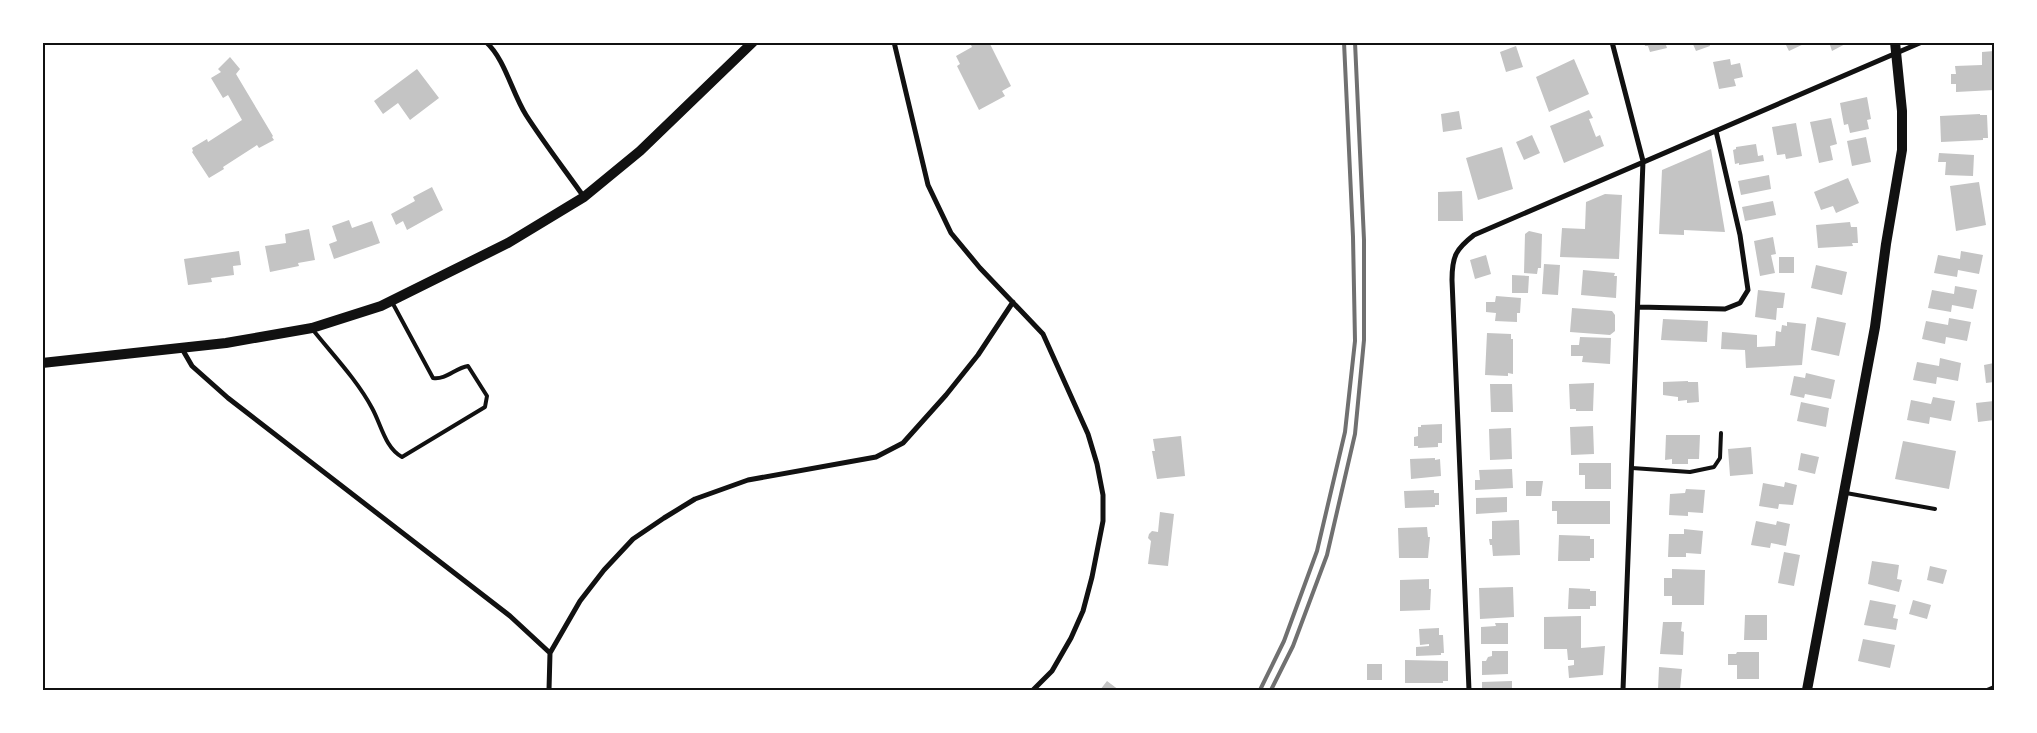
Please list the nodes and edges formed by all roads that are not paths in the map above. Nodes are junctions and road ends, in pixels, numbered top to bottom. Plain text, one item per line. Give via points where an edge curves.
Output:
1 (486, 42) edge
2 (495, 42) edge
3 (753, 42) edge
4 (894, 42) edge
5 (1612, 42) edge
6 (1894, 42) edge
7 (1922, 42) edge
8 (496, 52) junction
9 (1896, 53) junction
10 (1716, 131) junction
11 (1643, 161) junction
12 (584, 197) junction
13 (391, 301) junction
14 (1013, 302) junction
15 (1638, 307) junction
16 (312, 328) junction
17 (181, 347) junction
18 (42, 363) edge
19 (1721, 433) dead end
20 (1632, 468) junction
21 (1844, 493) junction
22 (1935, 509) dead end
23 (550, 653) junction
24 (1994, 687) edge
25 (550, 690) edge
26 (1033, 690) edge
27 (1468, 690) edge
28 (1623, 690) edge
29 (1807, 690) edge
30 (1986, 690) edge

1 - 8 street
2 - 8 street
3 - 12 main road via 640,151
4 - 14 street via 928,185 951,233
5 - 11 street
6 - 9 main road
7 - 9 street
8 - 12 street via 525,114
9 - 10 street
9 - 21 main road via 1902,150 1875,327
10 - 11 street
10 - 15 street via 1740,235 1748,290 1740,302 1725,309
11 - 15 street
11 - 27 street via 1474,235 1459,246 1452,261
12 - 13 main road via 499,247
13 - 16 main road
13 - 16 lane via 433,378 440,379 459,367 468,366 487,396 485,408 402,457 393,452 372,407
14 - 23 street via 962,375 903,443 876,457 748,480 695,500 664,518 633,539 604,570 580,601
14 - 26 street via 1043,334 1054,355 1088,434 1104,495 1098,550 1083,611 1052,672
15 - 20 street
16 - 17 main road via 226,343
17 - 18 main road
17 - 23 street via 192,366 228,398 510,616
19 - 20 lane via 1720,458 1714,468 1690,472
20 - 28 street
21 - 22 lane
21 - 29 main road
23 - 25 street
24 - 30 lane

